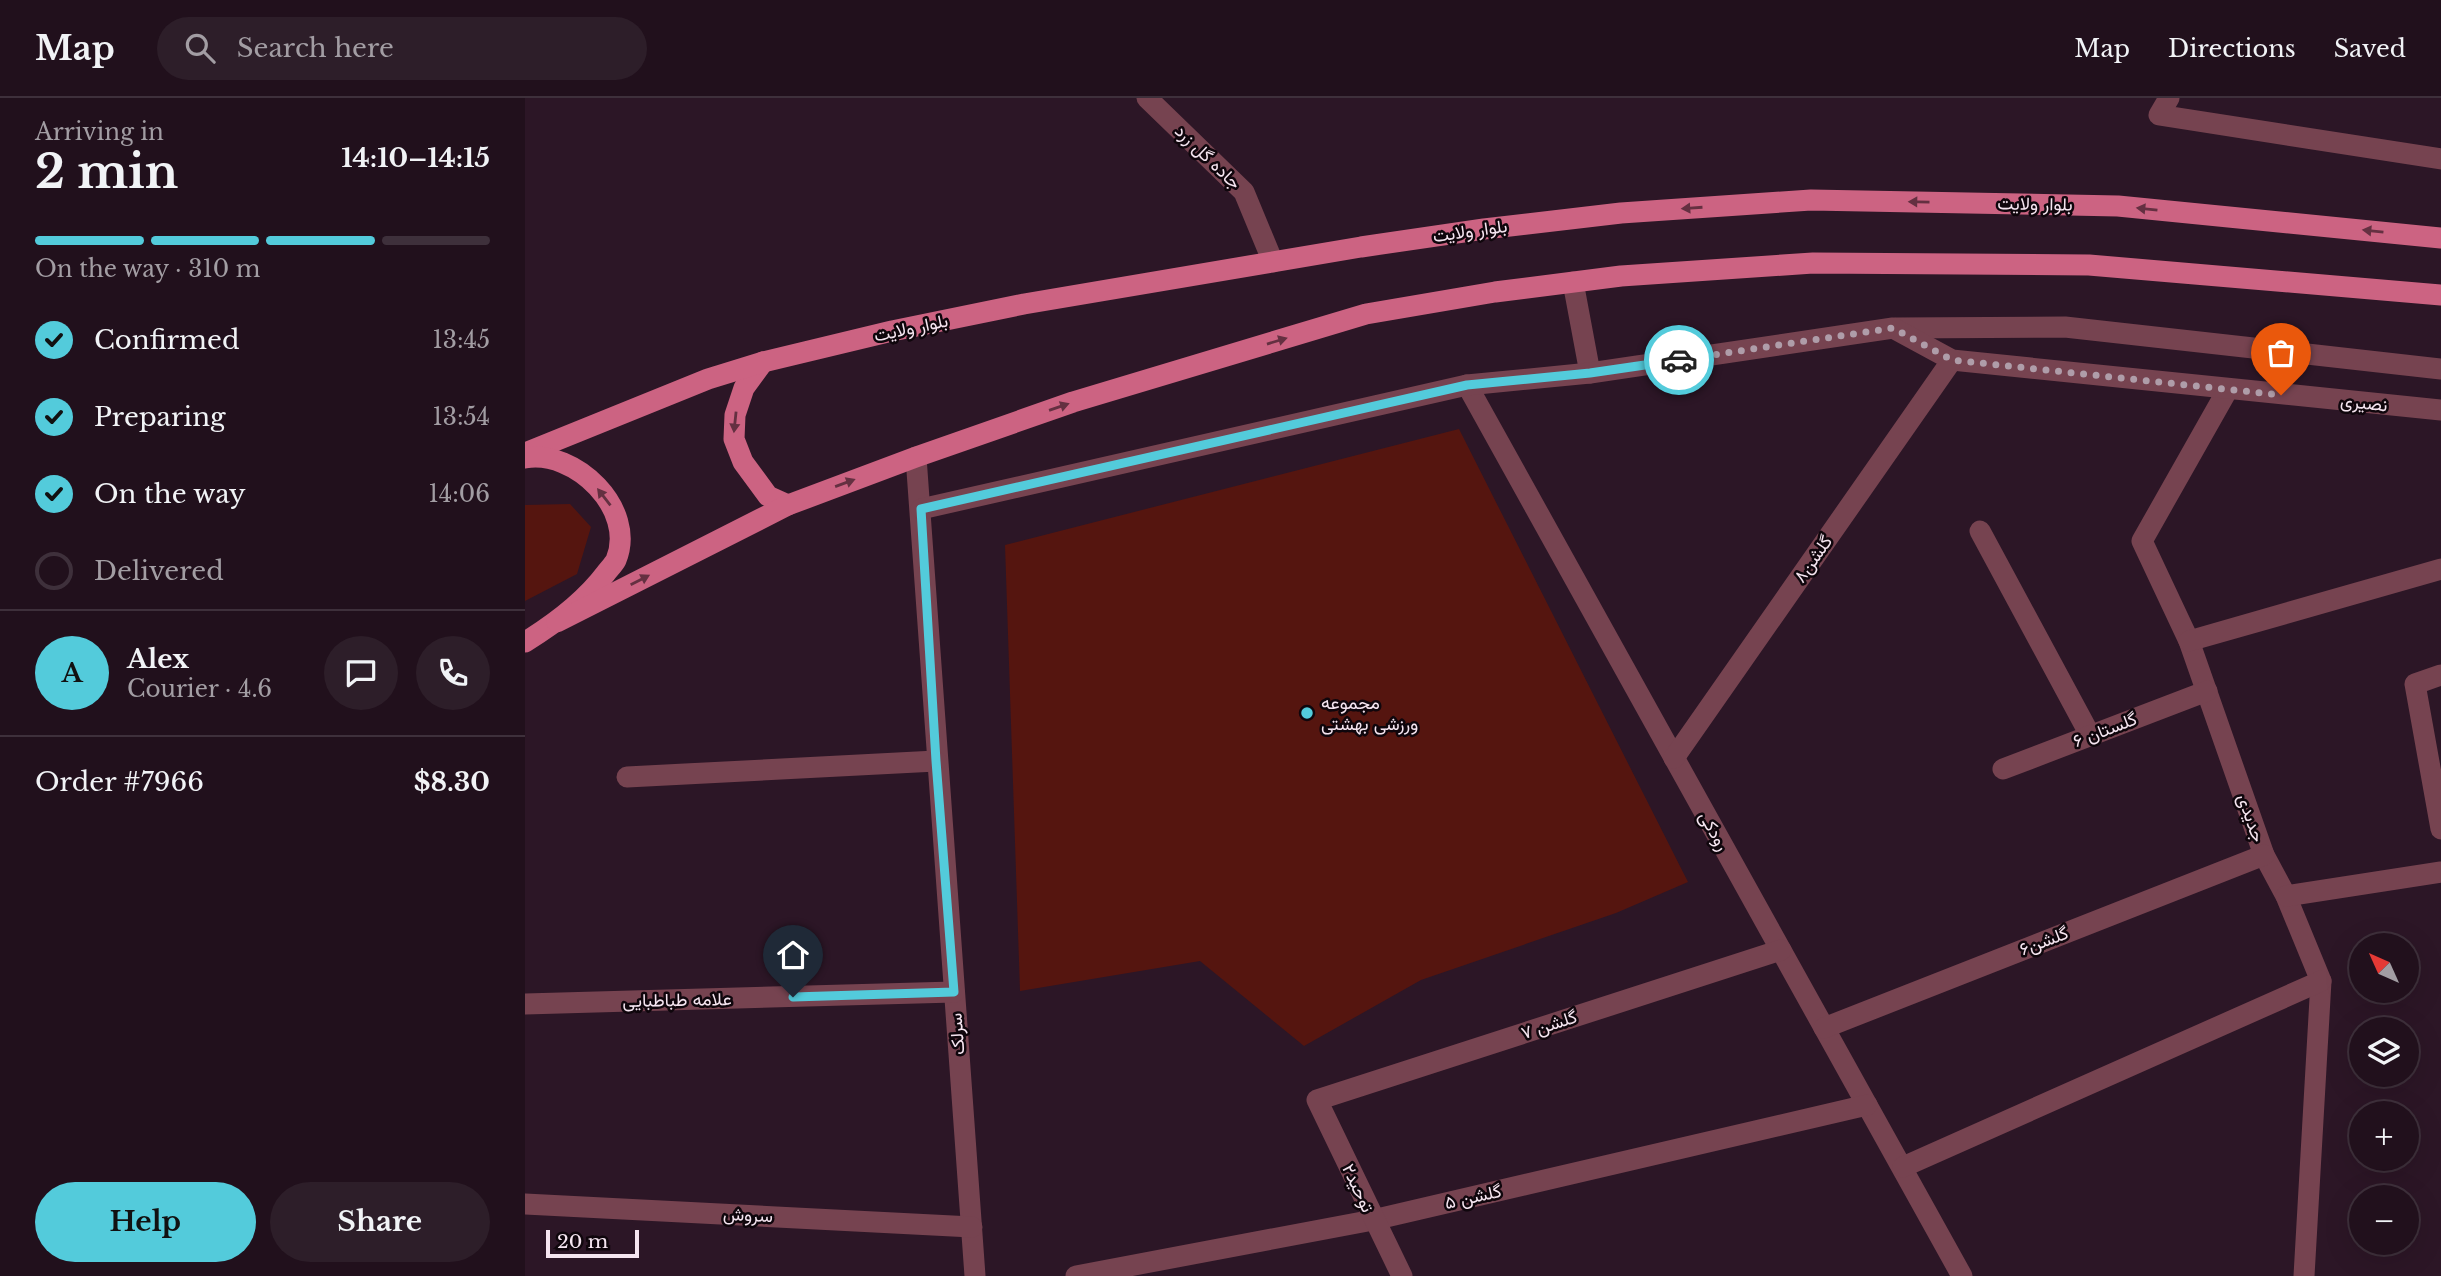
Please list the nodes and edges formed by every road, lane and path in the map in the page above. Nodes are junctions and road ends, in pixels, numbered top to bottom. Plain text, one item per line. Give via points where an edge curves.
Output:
1 (1147, 98) edge
2 (2169, 98) edge
3 (2441, 159) edge
4 (2441, 238) edge
5 (1273, 262) junction
6 (1573, 282) junction
7 (2441, 295) edge
8 (1893, 328) junction
9 (1952, 360) junction
10 (763, 362) junction
11 (2441, 369) edge
12 (1590, 373) junction
13 (1467, 385) junction
14 (2228, 389) junction
15 (2441, 410) edge
16 (525, 455) edge
17 (916, 457) junction
18 (788, 505) junction
19 (921, 509) junction
20 (1980, 531) dead end
21 (2441, 569) edge
22 (557, 622) junction
23 (2189, 641) junction
24 (525, 642) edge
25 (2441, 675) edge
26 (2207, 691) junction
27 (2090, 735) junction
28 (1674, 758) junction
29 (936, 761) junction
30 (2003, 769) dead end
31 (627, 777) dead end
32 (2441, 829) edge
33 (2264, 855) junction
34 (2441, 872) edge
35 (2286, 896) junction
36 (1781, 950) junction
37 (2321, 981) junction
38 (954, 992) junction
39 (525, 1004) edge
40 (1824, 1028) junction
41 (1317, 1100) joint
42 (1867, 1105) junction
43 (1903, 1167) junction
44 (525, 1204) edge
45 (1373, 1220) junction
46 (972, 1227) junction
47 (975, 1276) edge
48 (1076, 1276) edge
49 (1402, 1276) edge
50 (1962, 1276) edge
51 (2304, 1276) edge

1 - 5 street, جاده گل زرد via 1244,192
2 - 3 street via 2159,115
4 -> 5 main road, بلوار ولایت via 2119,206 1811,200 1621,213
5 - 10 main road, بلوار ولایت via 1024,304
6 - 7 main road via 1813,263 2089,265
6 - 12 street
17 -> 6 main road via 1073,402 1366,314
8 - 9 street
8 - 11 street via 2065,327
8 - 12 street
9 - 14 street, نصیری
9 - 28 street, گلشن۸
10 - 16 main road, بلوار ولایت via 708,379
10 -> 18 main road via 744,388 734,415 734,439 743,462 768,496
12 - 13 street
13 - 19 street
13 - 28 street, رودکی
14 - 15 street, نصیری
14 - 23 street, جدیدی via 2142,541
22 -> 16 main road via 594,589 616,560 620,529 610,502 584,474 557,461
18 -> 17 main road
17 - 19 street, سرلک
22 -> 18 main road
19 - 29 street, سرلک
20 - 27 street
21 - 23 street
22 - 24 main road
23 - 26 street, جدیدی
25 - 32 street via 2416,684
26 - 27 street, گلستان ۶
26 - 33 street, جدیدی
27 - 30 street, گلستان ۶
28 - 36 street, رودکی
29 - 31 street
29 - 38 street, سرلک
33 - 35 street, جدیدی
33 - 40 street, گلشن۶
34 - 35 street
35 - 37 street, جدیدی
36 - 40 street, رودکی
36 - 41 street, گلشن ۷
37 - 43 street
37 - 51 street, جدیدی
38 - 39 street, علامه طباطبایی
38 - 46 street, سرلک
40 - 42 street, رودکی
41 - 45 street, توحید۲
42 - 43 street, رودکی
42 - 45 street, گلشن ۵
43 - 50 street, رودکی
44 - 46 street, سروش
45 - 48 street, گلشن ۵
45 - 49 street, توحید۲
46 - 47 street, سرلک

